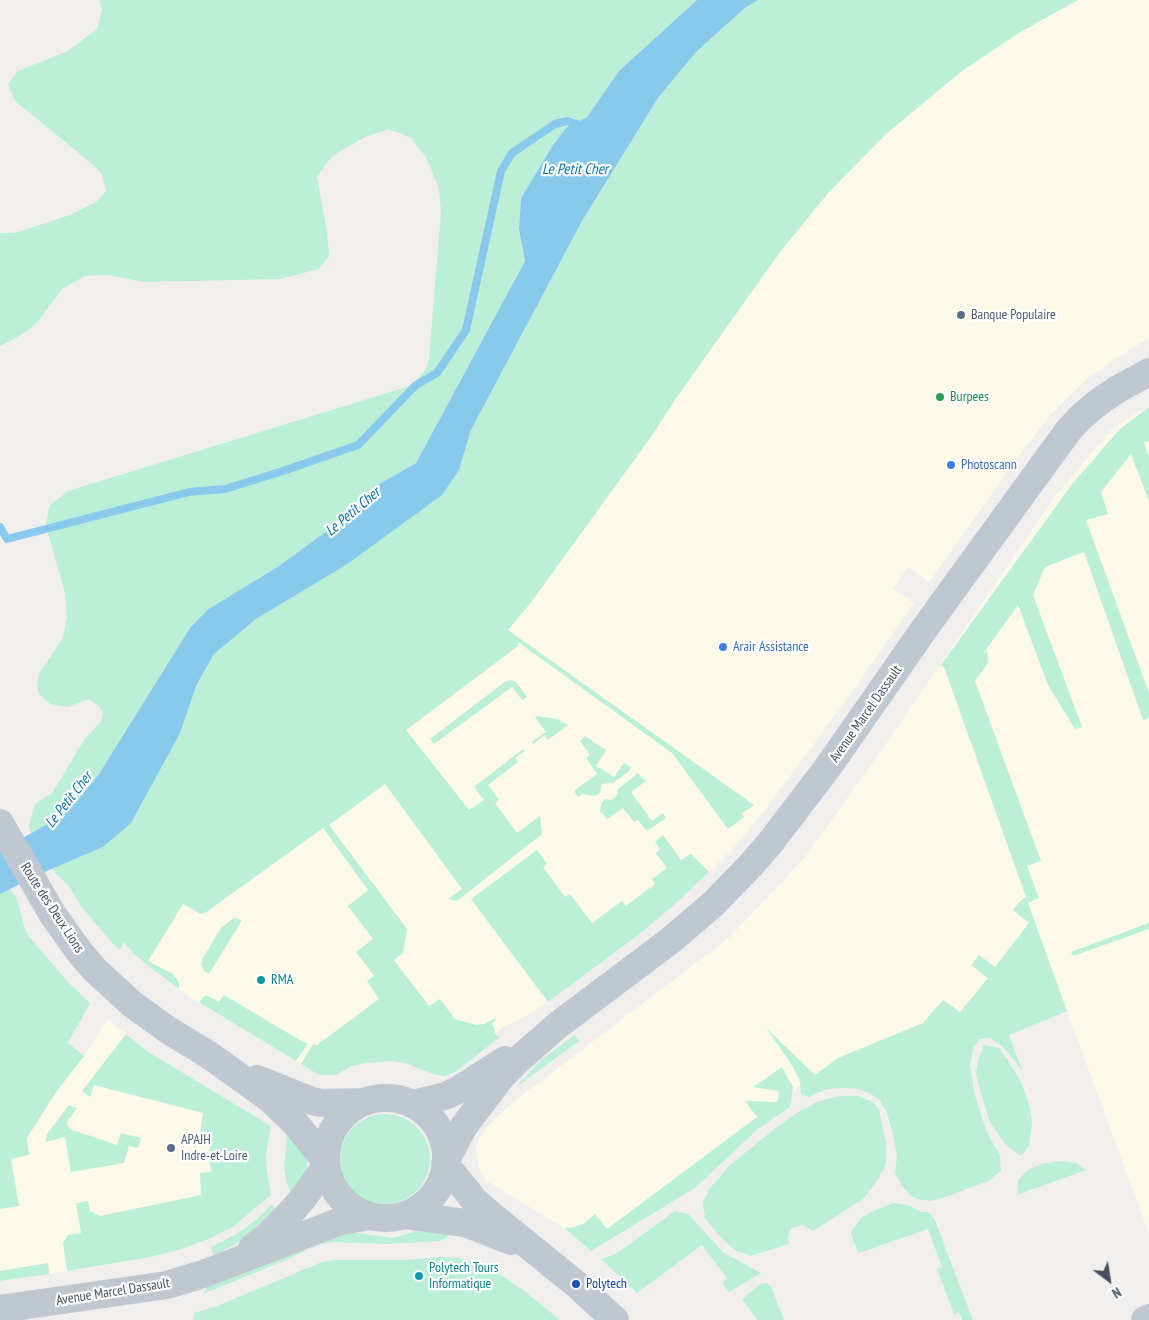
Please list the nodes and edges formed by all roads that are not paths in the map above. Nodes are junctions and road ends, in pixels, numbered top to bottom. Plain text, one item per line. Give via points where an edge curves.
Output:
1 (1149, 372) edge
2 (1, 825) edge
3 (553, 1029) junction
4 (209, 1055) junction
5 (363, 1102) junction
6 (412, 1104) junction
7 (446, 1162) junction
8 (325, 1163) junction
9 (405, 1215) junction
10 (370, 1216) junction
11 (539, 1255) junction
12 (224, 1265) junction
13 (0, 1309) edge
14 (1149, 1318) edge
15 (615, 1320) edge
16 (1145, 1320) edge

1 - 3 street, Avenue Marcel Dassault via 1096,405 1063,438 828,767 750,866 672,940
2 - 4 street, Route des Deux Lions via 80,954 138,1009
3 - 6 street, Avenue Marcel Dassault via 458,1090
3 - 7 street, Avenue Marcel Dassault via 502,1076 464,1126
4 - 5 street, Route des Deux Lions via 312,1101
4 - 8 street, Route des Deux Lions via 269,1098 296,1124
5 - 6 street via 388,1098
5 - 8 street via 349,1111 332,1131
6 - 7 street via 437,1127 444,1143
7 - 9 street via 434,1194
7 - 11 street via 475,1201
8 - 10 street via 337,1194 351,1208
8 - 12 street, Avenue Marcel Dassault via 304,1197 269,1235
9 - 10 street via 388,1218
9 - 11 street via 465,1223
10 - 12 street, Avenue Marcel Dassault via 335,1223
11 - 15 street
12 - 13 street, Avenue Marcel Dassault via 167,1285
14 - 16 street

